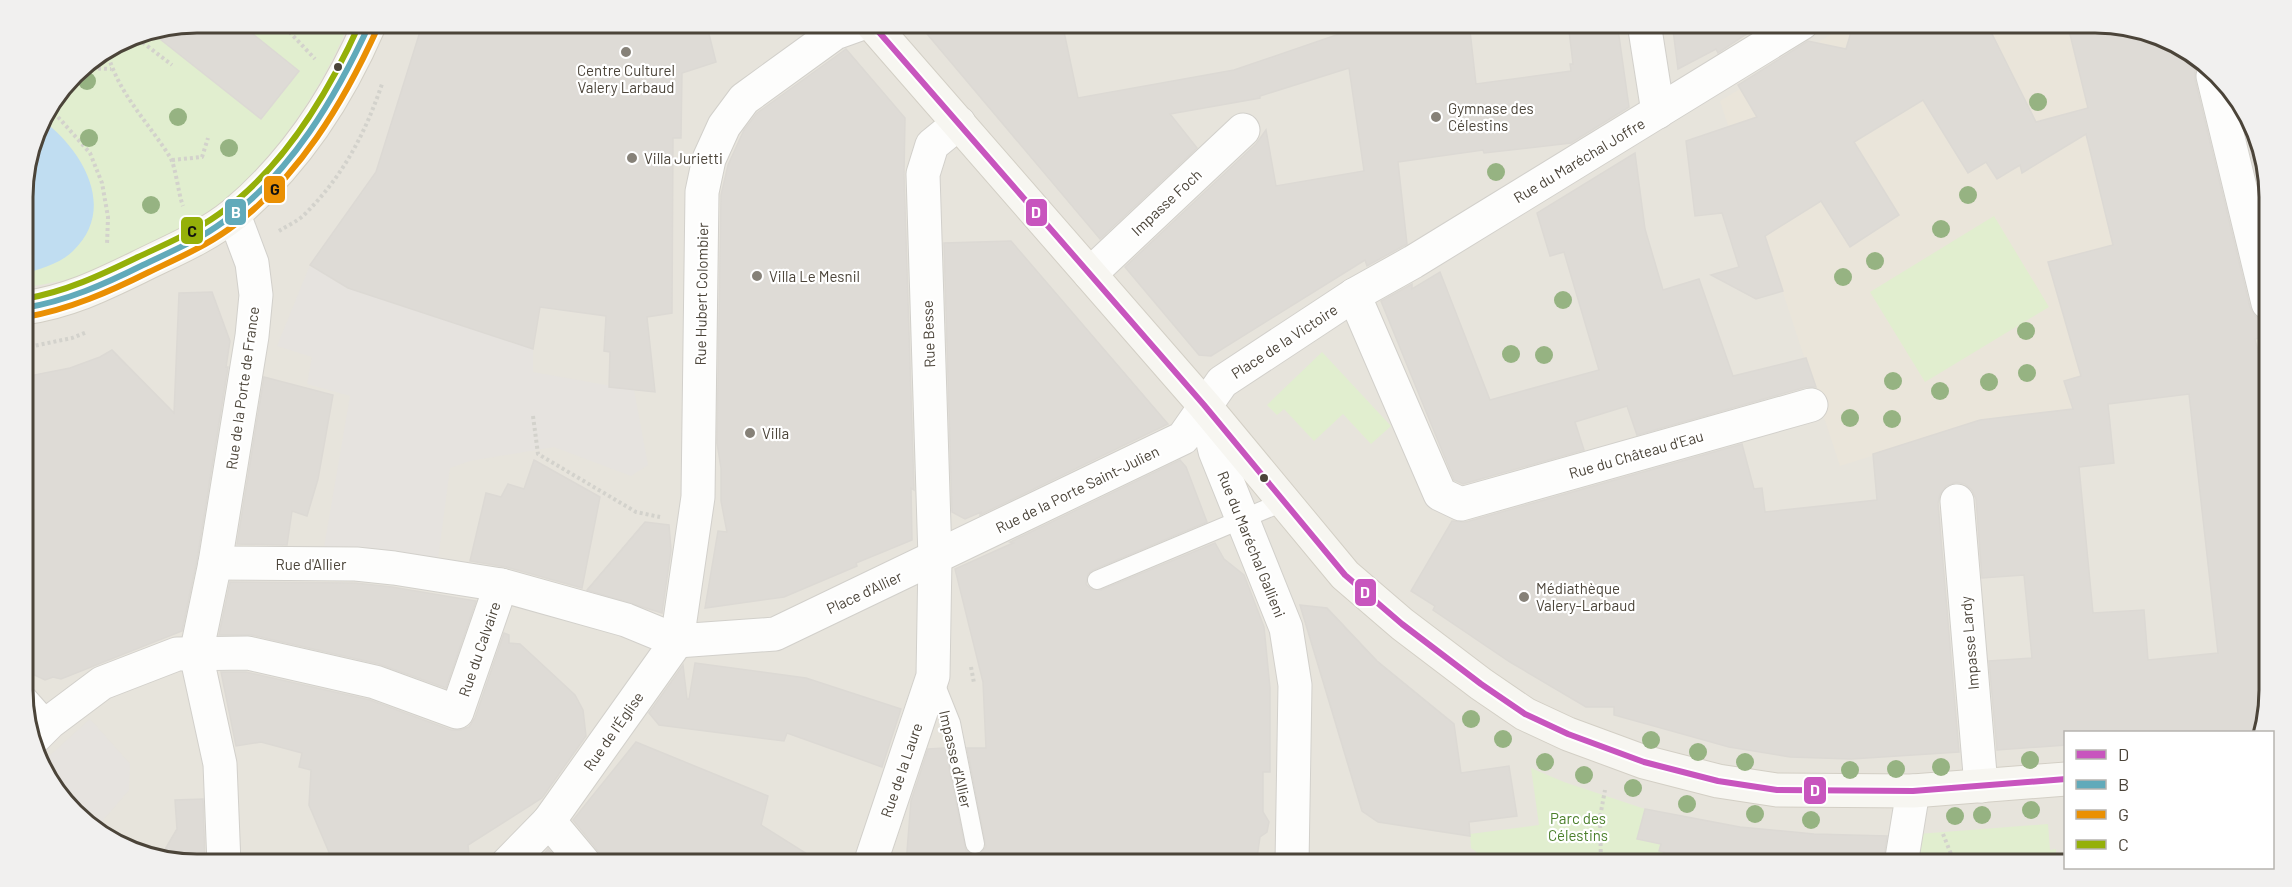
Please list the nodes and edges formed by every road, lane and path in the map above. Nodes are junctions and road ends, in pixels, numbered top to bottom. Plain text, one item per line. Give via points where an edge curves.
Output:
1 (292, 33) edge
2 (365, 33) edge
3 (835, 33) edge
4 (881, 33) edge
5 (1646, 33) edge
6 (1784, 33) edge
7 (143, 42) edge
8 (305, 47) dead end
9 (109, 59) edge
10 (172, 65) dead end
11 (96, 69) edge
12 (111, 69) junction
13 (2216, 87) edge
14 (1658, 112) junction
15 (56, 115) edge
16 (959, 123) junction
17 (1243, 130) dead end
18 (208, 138) dead end
19 (172, 160) junction
20 (234, 214) junction
21 (186, 215) dead end
22 (106, 249) dead end
23 (2259, 266) edge
24 (1090, 274) junction
25 (1354, 295) junction
26 (33, 306) edge
27 (1204, 405) junction
28 (1810, 405) dead end
29 (533, 416) dead end
30 (1957, 501) dead end
31 (1283, 502) junction
32 (1461, 504) joint
33 (1243, 519) junction
34 (695, 524) junction
35 (935, 558) junction
36 (215, 563) junction
37 (1097, 580) dead end
38 (501, 585) junction
39 (677, 640) junction
40 (196, 654) junction
41 (933, 676) junction
42 (35, 715) edge
43 (42, 730) edge
44 (2064, 779) edge
45 (1981, 786) junction
46 (1605, 790) dead end
47 (1913, 791) junction
48 (549, 821) junction
49 (1939, 825) dead end
50 (975, 844) dead end
51 (224, 854) edge
52 (517, 854) edge
53 (577, 854) edge
54 (873, 854) edge
55 (1292, 854) edge
56 (1601, 854) edge
57 (1903, 854) edge
58 (1951, 854) edge

1 - 8 path
2 - 20 street via 346,74 307,137
3 - 34 street, Rue Hubert Colombier via 744,99 724,126 709,159 702,192
4 - 16 street
5 - 14 street
6 - 14 street, Rue du Maréchal Joffre
7 - 10 path
9 - 12 path
11 - 12 path
12 - 19 path
13 - 23 street
14 - 25 street, Rue du Maréchal Joffre
15 - 22 path via 90,153 102,183 108,217
16 - 24 street
16 - 35 street, Rue Besse via 932,145 923,174
17 - 24 street, Impasse Foch
18 - 19 path via 202,157
19 - 21 path
20 - 26 street via 201,237 87,293
20 - 36 street, Rue de la Porte de France via 252,263 256,295
24 - 27 street
25 - 27 street, Place de la Victoire via 1222,382
25 - 32 street, Place de la Victoire via 1440,494
27 - 31 street
27 - 33 street, Rue du Maréchal Gallieni via 1215,451
27 - 35 street, Rue de la Porte Saint-Julien via 1183,438
28 - 32 street, Rue du Château d'Eau
29 - 34 path via 538,454 636,512
30 - 45 street, Impasse Lardy
31 - 33 lane
31 - 47 street via 1345,575 1402,624 1525,714 1568,734 1644,762 1718,782 1777,790
33 - 37 lane
33 - 55 street, Rue du Maréchal Gallieni via 1286,628 1295,686
34 - 39 street, Rue Hubert Colombier
35 - 39 street, Place d'Allier via 775,634
35 - 41 street
36 - 38 street, Rue d'Allier via 356,564
36 - 40 street
38 - 39 street, Rue d'Allier via 626,620
38 - 40 street, Rue du Calvaire via 457,712 375,682 248,653
39 - 48 street, Rue de l'Église
40 - 43 street via 177,654 102,683
40 - 51 street via 220,764
41 - 50 lane, Impasse d'Allier via 951,723
41 - 54 street, Rue de la Laure
42 - 43 lane
44 - 45 street
45 - 47 street
46 - 56 path via 1600,817
47 - 57 street
48 - 52 street, Rue de l'Église
48 - 53 street
49 - 58 path

